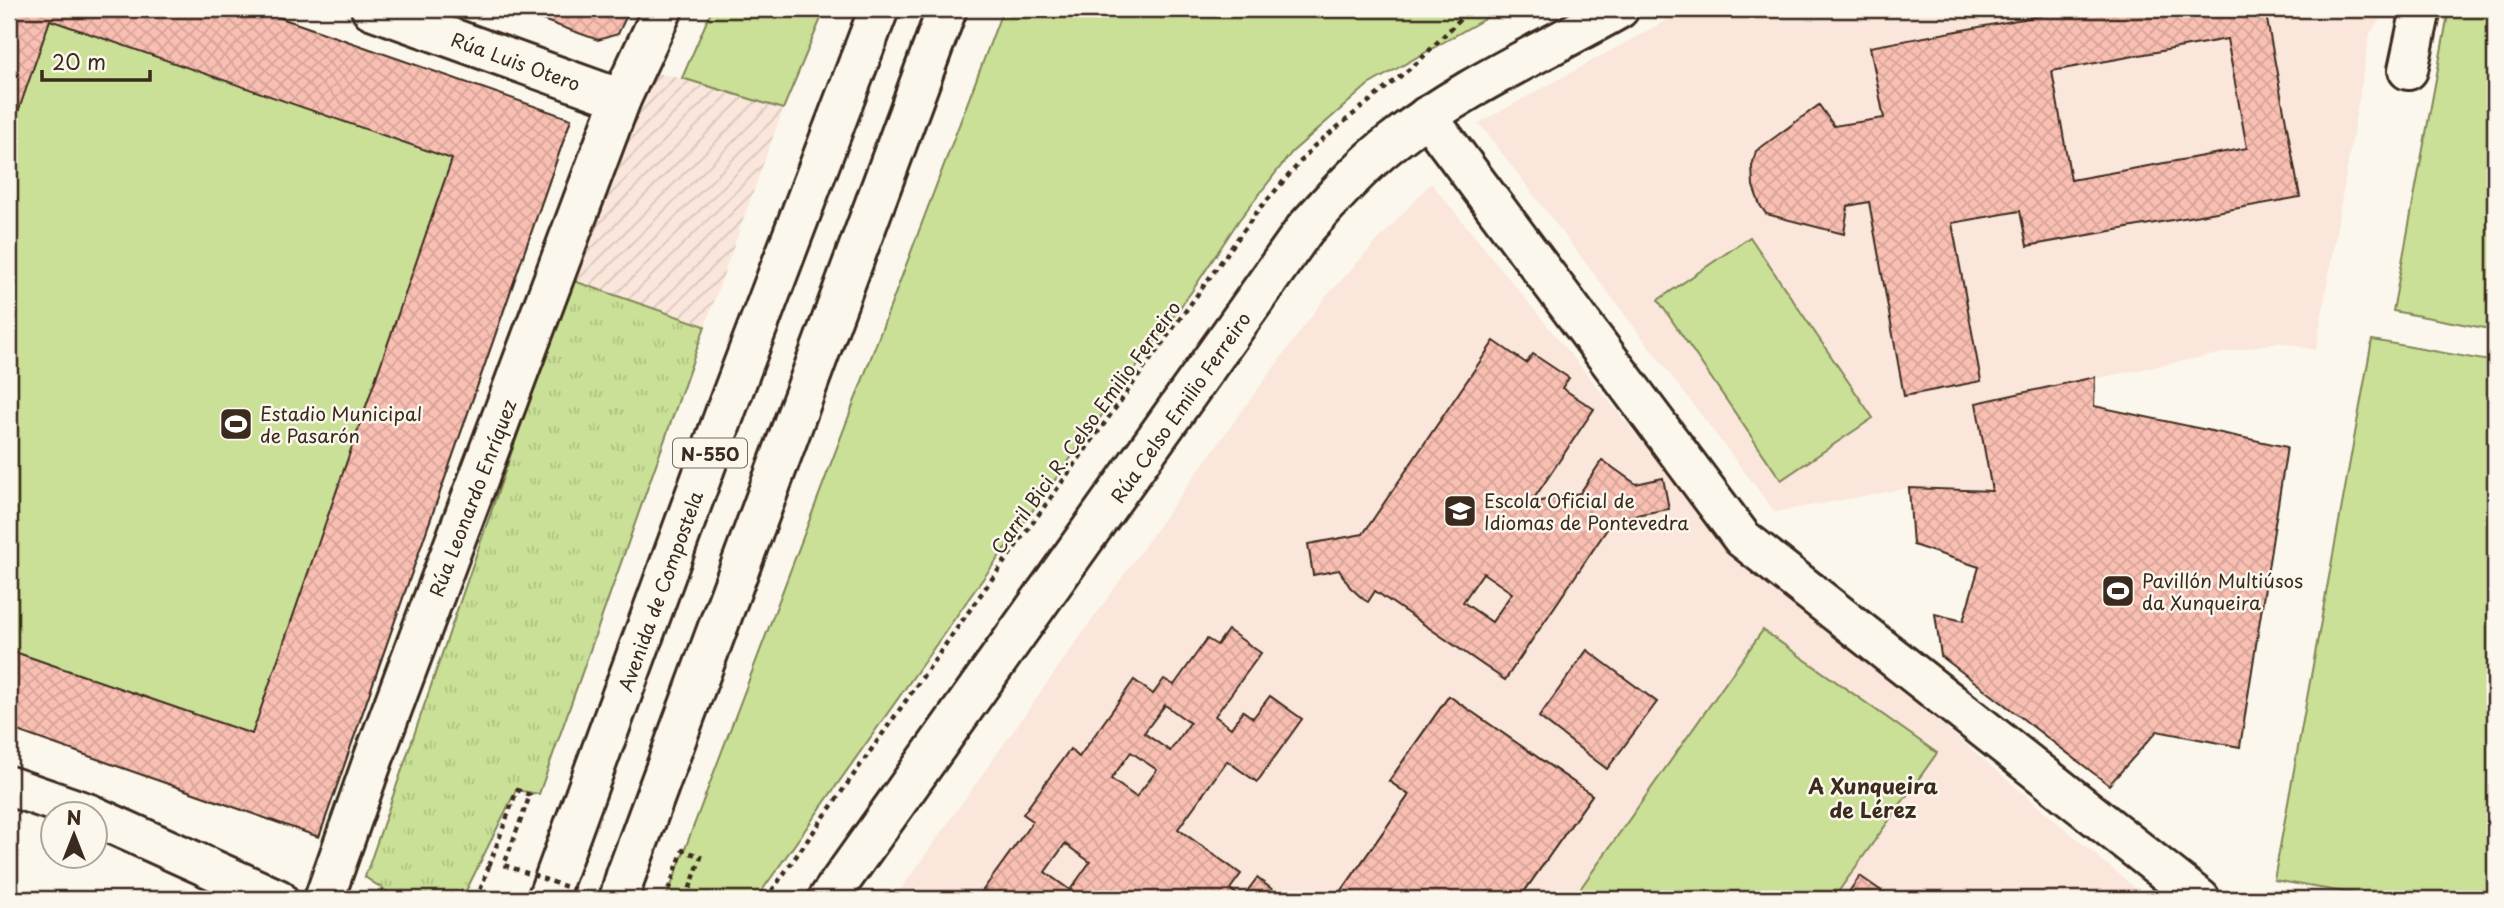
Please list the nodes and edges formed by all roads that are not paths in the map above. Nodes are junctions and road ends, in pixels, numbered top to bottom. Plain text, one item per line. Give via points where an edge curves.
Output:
1 (371, 9) edge
2 (663, 9) edge
3 (879, 9) edge
4 (947, 9) edge
5 (1619, 9) edge
6 (2421, 9) edge
7 (2408, 69) dead end
8 (621, 99) junction
9 (1427, 116) junction
10 (9, 786) edge
11 (50, 800) edge
12 (108, 822) edge
13 (278, 899) edge
14 (324, 899) edge
15 (547, 899) edge
16 (619, 899) edge
17 (828, 899) edge
18 (2200, 899) edge

1 - 8 main road, Rúa Luis Otero
2 - 8 main road, Rúa Leonardo Enríquez
3 - 15 main road, Avenida de Compostela / N-550
4 - 16 main road, N-550
5 - 9 main road, Rúa Celso Emilio Ferreiro
6 - 7 main road
8 - 14 main road, Rúa Leonardo Enríquez
9 - 17 main road, Rúa Celso Emilio Ferreiro via 1344,185 1305,229
9 - 18 main road via 1742,538
10 - 11 main road
12 - 13 main road

